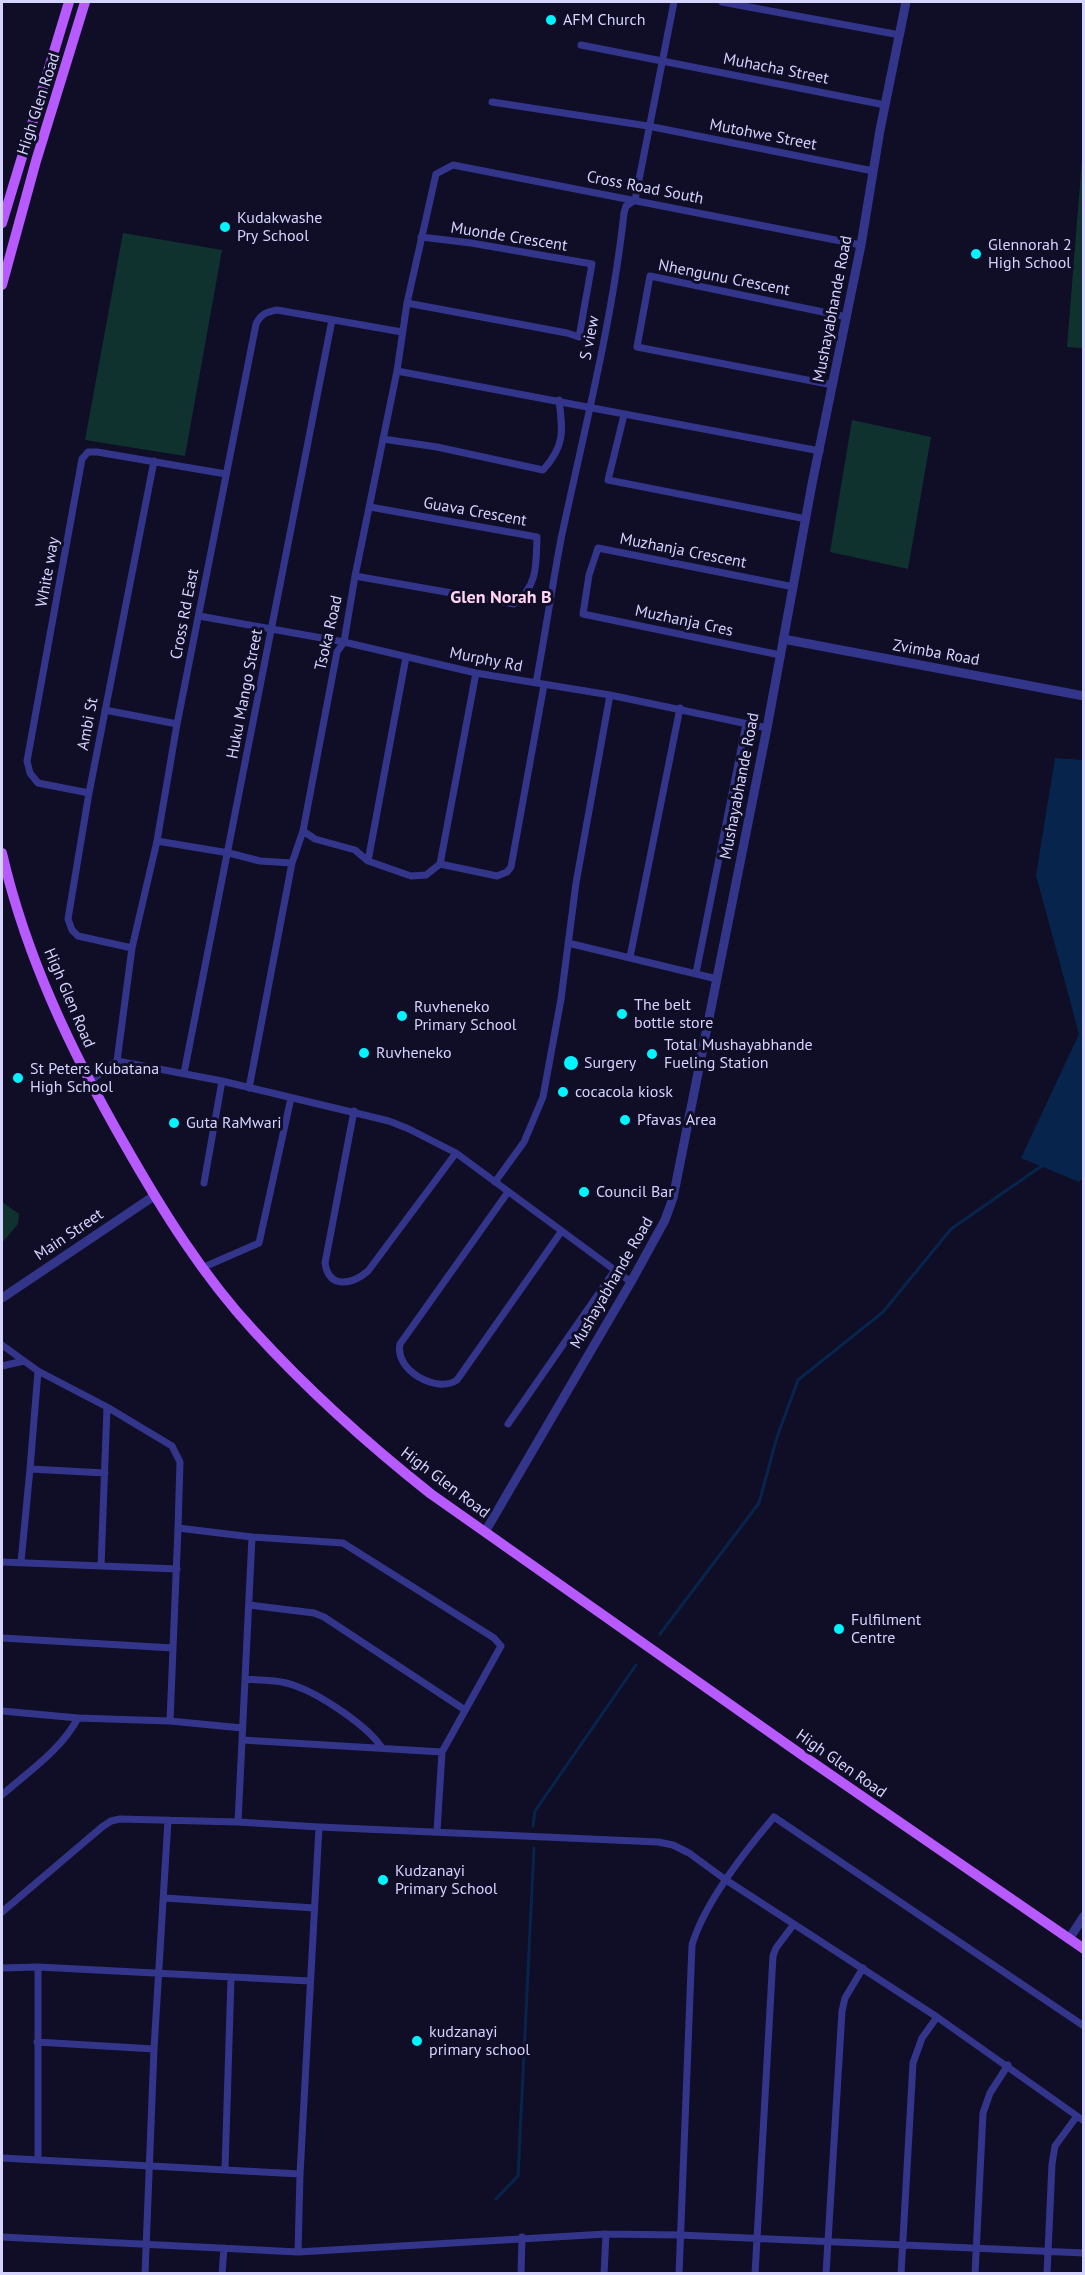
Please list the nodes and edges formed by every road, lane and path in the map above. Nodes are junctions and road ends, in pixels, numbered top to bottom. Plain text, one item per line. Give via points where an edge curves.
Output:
1 (69, 2) edge
2 (86, 2) edge
3 (674, 2) edge
4 (722, 2) edge
5 (906, 2) edge
6 (900, 35) junction
7 (581, 45) dead end
8 (662, 60) junction
9 (492, 102) dead end
10 (885, 105) junction
11 (648, 126) junction
12 (873, 171) junction
13 (433, 184) joint
14 (634, 200) junction
15 (2, 223) edge
16 (421, 237) junction
17 (861, 245) junction
18 (2, 285) edge
19 (407, 303) junction
20 (847, 317) junction
21 (332, 320) junction
22 (402, 332) junction
23 (397, 371) junction
24 (833, 385) junction
25 (559, 400) junction
26 (591, 406) junction
27 (624, 415) junction
28 (383, 439) junction
29 (820, 451) junction
30 (154, 461) junction
31 (226, 474) junction
32 (370, 507) junction
33 (806, 519) junction
34 (355, 576) junction
35 (794, 587) junction
36 (583, 614) joint
37 (199, 616) junction
38 (271, 629) junction
39 (783, 639) junction
40 (344, 642) junction
41 (780, 655) junction
42 (406, 657) junction
43 (476, 673) junction
44 (540, 684) junction
45 (610, 695) junction
46 (1083, 696) edge
47 (680, 708) junction
48 (105, 710) junction
49 (177, 724) junction
50 (746, 724) junction
51 (767, 728) junction
52 (89, 793) junction
53 (303, 831) junction
54 (157, 841) junction
55 (229, 852) junction
56 (2, 853) edge
57 (369, 861) junction
58 (292, 863) junction
59 (440, 864) junction
60 (568, 943) junction
61 (132, 948) junction
62 (630, 957) junction
63 (696, 973) junction
64 (717, 979) junction
65 (117, 1061) junction
66 (184, 1073) junction
67 (222, 1081) junction
68 (88, 1082) junction
69 (249, 1088) junction
70 (291, 1098) junction
71 (354, 1111) junction
72 (456, 1153) junction
73 (495, 1182) junction
74 (204, 1183) dead end
75 (508, 1192) junction
76 (154, 1196) junction
77 (561, 1232) junction
78 (204, 1267) junction
79 (615, 1270) junction
80 (631, 1282) junction
81 (2, 1298) edge
82 (2, 1345) edge
83 (24, 1361) junction
84 (2, 1366) edge
85 (38, 1371) junction
86 (107, 1407) junction
87 (508, 1424) dead end
88 (30, 1469) junction
89 (105, 1473) junction
90 (178, 1528) junction
91 (485, 1532) junction
92 (252, 1538) junction
93 (21, 1562) junction
94 (2, 1563) edge
95 (101, 1566) junction
96 (177, 1569) junction
97 (249, 1605) junction
98 (2, 1638) edge
99 (173, 1648) junction
100 (245, 1678) junction
101 (465, 1710) junction
102 (2, 1712) edge
103 (78, 1718) junction
104 (170, 1721) junction
105 (242, 1728) junction
106 (242, 1740) junction
107 (382, 1748) junction
108 (442, 1752) junction
109 (2, 1795) edge
110 (168, 1820) junction
111 (238, 1822) junction
112 (319, 1827) junction
113 (437, 1831) junction
114 (726, 1880) junction
115 (165, 1899) junction
116 (314, 1908) junction
117 (2, 1912) edge
118 (1083, 1916) edge
119 (794, 1924) junction
120 (1069, 1939) junction
121 (1083, 1949) edge
122 (2, 1968) edge
123 (38, 1968) junction
124 (862, 1968) junction
125 (160, 1974) junction
126 (231, 1978) junction
127 (310, 1981) junction
128 (937, 2017) junction
129 (1083, 2026) edge
130 (38, 2042) junction
131 (154, 2049) junction
132 (1008, 2065) junction
133 (1080, 2118) edge
134 (2, 2158) edge
135 (38, 2160) junction
136 (150, 2166) junction
137 (225, 2169) junction
138 (300, 2174) junction
139 (606, 2234) junction
140 (680, 2235) junction
141 (2, 2236) edge
142 (522, 2237) junction
143 (757, 2239) junction
144 (827, 2242) junction
145 (146, 2244) junction
146 (902, 2245) junction
147 (224, 2248) junction
148 (976, 2249) junction
149 (298, 2252) junction
150 (1048, 2252) junction
151 (1083, 2253) edge
152 (145, 2274) edge
153 (222, 2274) edge
154 (521, 2274) edge
155 (604, 2274) edge
156 (679, 2274) edge
157 (756, 2274) edge
158 (826, 2274) edge
159 (901, 2274) edge
160 (975, 2274) edge
161 (1047, 2274) edge

1 - 15 main road, High Glen Road
2 - 18 main road, High Glen Road
3 - 8 street, S view
4 - 6 street
5 - 6 street, Mushayabhande Road
6 - 10 street, Mushayabhande Road
7 - 8 street, Muhacha Street
8 - 10 street, Muhacha Street
8 - 11 street, S view
9 - 11 street, Mutohwe Street
10 - 12 street, Mushayabhande Road
11 - 12 street, Mutohwe Street
11 - 14 street, S view
12 - 17 street, Mushayabhande Road
13 - 14 street, Cross Road South via 436,174 453,165
13 - 16 street, Tsoka Road
14 - 17 street, Cross Road South
14 - 26 street, S view via 624,213
16 - 19 street, Tsoka Road
16 - 19 street, Muonde Crescent via 592,264 579,337
17 - 20 street, Mushayabhande Road
19 - 22 street, Tsoka Road
20 - 24 street, Mushayabhande Road
20 - 24 street, Nhengunu Crescent via 650,276 637,347
21 - 22 street, Cross Rd East
21 - 31 street, Cross Rd East via 277,310 259,318
21 - 38 street, Huku Mango Street
22 - 23 street, Tsoka Road
23 - 25 street
23 - 28 street, Tsoka Road
24 - 29 street, Mushayabhande Road
25 - 26 street
25 - 28 street via 561,440 557,453 543,470
26 - 27 street
26 - 44 street, S view via 561,540
27 - 29 street
27 - 33 street via 609,480
28 - 32 street, Tsoka Road
29 - 33 street, Mushayabhande Road
30 - 31 street, White way
30 - 48 street, Ambi St
30 - 52 street, White way via 97,452 82,459 27,761 38,783
31 - 37 street, Cross Rd East
32 - 34 street, Tsoka Road
32 - 34 street, Guava Crescent via 537,537 536,570 524,597 514,604
33 - 35 street, Mushayabhande Road
34 - 40 street, Tsoka Road
35 - 36 street, Muzhanja Crescent via 598,548
35 - 39 street, Mushayabhande Road
36 - 41 street, Muzhanja Cres
37 - 38 street, Murphy Rd
37 - 49 street, Cross Rd East
38 - 40 street, Murphy Rd
38 - 55 street, Huku Mango Street
39 - 41 street, Mushayabhande Road
39 - 46 street, Zvimba Road
40 - 42 street, Murphy Rd
40 - 53 street, Tsoka Road via 337,652
41 - 51 street, Mushayabhande Road
42 - 43 street, Murphy Rd
42 - 57 street
43 - 44 street, Murphy Rd
43 - 59 street
44 - 45 street, Murphy Rd
44 - 59 street, S view via 511,867 496,876
45 - 47 street, Murphy Rd
45 - 60 street
47 - 50 street, Murphy Rd
47 - 62 street
48 - 49 street
48 - 52 street, Ambi St
49 - 54 street, Cross Rd East
50 - 51 street, Murphy Rd
50 - 63 street
51 - 64 street, Mushayabhande Road
52 - 61 street, Ambi St via 68,919 78,936
53 - 57 street via 315,839 355,850
53 - 58 street, Tsoka Road
54 - 55 street
54 - 61 street, Cross Rd East
55 - 58 street via 260,861
55 - 66 street, Huku Mango Street
56 - 68 main road, High Glen Road via 17,911 59,1020
57 - 59 street via 411,876 426,875
58 - 69 street, Tsoka Road
60 - 62 street
60 - 73 street via 543,1097 524,1142
61 - 65 street, Cross Rd East
62 - 63 street
63 - 64 street
64 - 80 street, Mushayabhande Road via 674,1198
65 - 66 street
65 - 68 street
66 - 67 street
67 - 69 street
67 - 74 street
68 - 76 main road, High Glen Road
69 - 70 street
70 - 71 street
70 - 78 street via 259,1243
71 - 72 street via 409,1129
71 - 72 street via 325,1263 330,1278 338,1282 360,1278 368,1271
72 - 73 street
73 - 75 street
75 - 77 street
75 - 77 street via 400,1344 399,1355 409,1369 440,1386 457,1380
76 - 78 main road, High Glen Road
76 - 81 street, Main Street
77 - 79 street
78 - 91 main road, High Glen Road via 254,1331 336,1413 431,1494
79 - 80 street
79 - 87 street
80 - 91 street, Mushayabhande Road
82 - 83 street
83 - 84 street
83 - 85 street
85 - 86 street
85 - 88 street
86 - 89 street
86 - 90 street via 172,1446 180,1462
88 - 89 street
88 - 93 street
89 - 95 street
90 - 92 street
90 - 96 street
91 - 120 main road, High Glen Road
92 - 97 street
92 - 101 street via 343,1543 499,1642 500,1650
93 - 94 street
93 - 95 street
95 - 96 street
96 - 99 street
97 - 100 street
97 - 101 street via 324,1617
98 - 99 street
99 - 104 street
100 - 105 street
100 - 107 street via 295,1685 368,1730
101 - 108 street
102 - 103 street
103 - 104 street
103 - 109 street via 55,1749
104 - 105 street
105 - 106 street
106 - 107 street
106 - 111 street
107 - 108 street
108 - 113 street
110 - 111 street
110 - 115 street
110 - 117 street via 111,1821
111 - 112 street
112 - 113 street
112 - 116 street
113 - 114 street via 658,1842 689,1853
114 - 119 street
114 - 129 street via 774,1817
114 - 140 street via 700,1924 693,1945
115 - 116 street
115 - 125 street
116 - 127 street
118 - 120 street
119 - 124 street
119 - 143 street via 773,1956
120 - 121 main road, High Glen Road
122 - 123 street
123 - 125 street
123 - 130 street
124 - 128 street
124 - 144 street via 842,2011
125 - 126 street
125 - 131 street
126 - 127 street
126 - 137 street
127 - 138 street
128 - 132 street
128 - 146 street via 922,2038 913,2063
130 - 131 street
130 - 135 street
131 - 136 street
132 - 133 street
132 - 148 street via 990,2093 983,2113
133 - 150 street via 1060,2138 1053,2155
134 - 135 street
135 - 136 street
136 - 137 street
136 - 145 street
137 - 138 street
138 - 149 street
139 - 140 street
139 - 142 street
139 - 155 street
140 - 143 street
140 - 156 street
141 - 145 street
142 - 149 street
142 - 154 street
143 - 144 street
143 - 157 street
144 - 146 street
144 - 158 street
145 - 147 street
145 - 152 street
146 - 148 street
146 - 159 street
147 - 149 street
147 - 153 street
148 - 150 street
148 - 160 street
150 - 151 street
150 - 161 street

